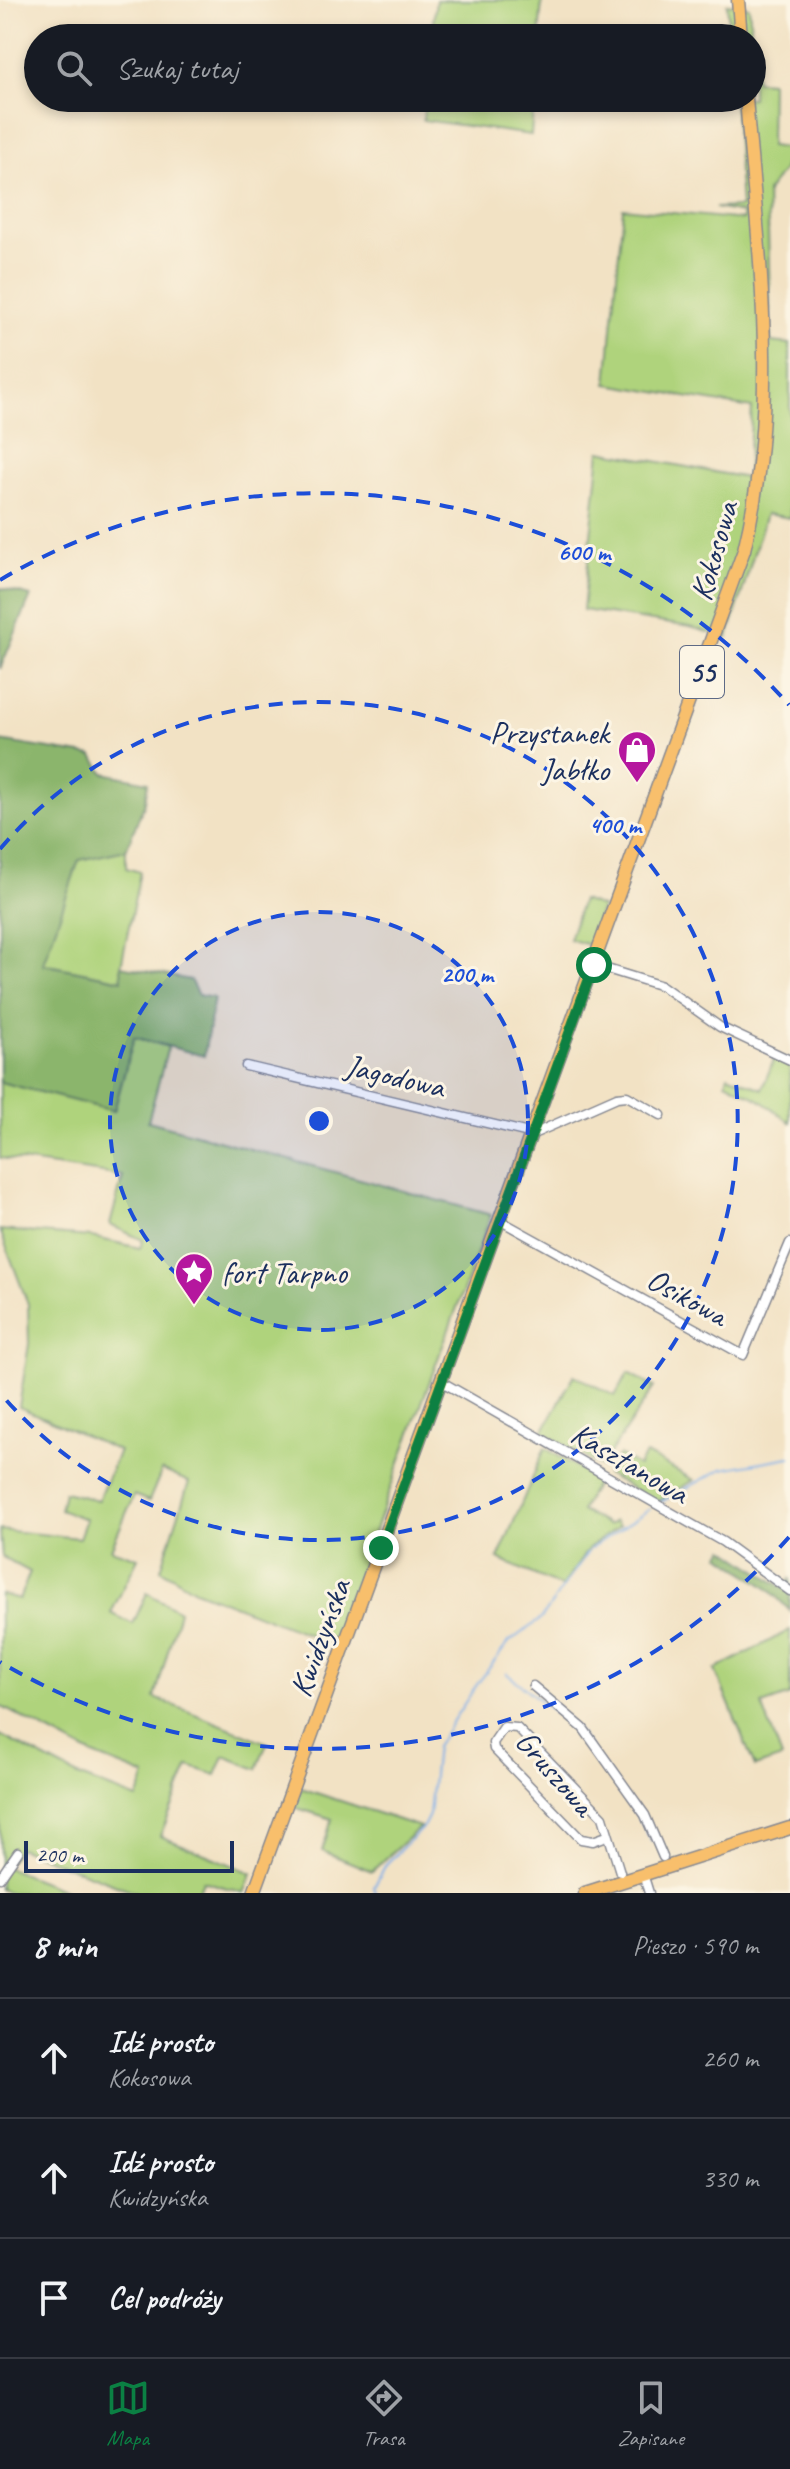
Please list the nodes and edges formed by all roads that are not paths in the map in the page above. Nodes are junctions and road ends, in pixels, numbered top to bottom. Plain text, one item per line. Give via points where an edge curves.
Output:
1 (738, 0) edge
2 (740, 24) edge
3 (747, 112) edge
4 (594, 965) junction
5 (790, 1060) edge
6 (246, 1066) dead end
7 (661, 1115) dead end
8 (533, 1134) junction
9 (501, 1221) junction
10 (790, 1243) edge
11 (442, 1382) junction
12 (790, 1591) edge
13 (533, 1686) dead end
14 (790, 1828) edge
15 (607, 1836) junction
16 (18, 1852) dead end
17 (663, 1857) dead end
18 (620, 1872) dead end
19 (643, 1874) junction
20 (0, 1878) edge
21 (254, 1893) edge
22 (585, 1893) edge
23 (649, 1893) edge

1 - 2 main road
3 - 4 main road, Kokosowa / 55 via 765,392 756,499 719,626
4 - 5 street via 662,986 720,1027
4 - 8 main road, Kokosowa / 55
6 - 8 street, Jagodowa
7 - 8 street via 627,1096 617,1097
8 - 9 main road, Kokosowa / 55
9 - 10 street, Osikowa via 743,1355
9 - 11 main road, Kwidzyńska / 55
11 - 12 street, Kasztanowa via 723,1542
11 - 21 main road, Kwidzyńska / 55
13 - 17 street via 583,1728 645,1815
14 - 19 main road
15 - 15 street, Gruszowa via 598,1811 517,1728 504,1727 492,1746 505,1760 581,1839
15 - 18 street
16 - 20 street
19 - 22 main road
19 - 23 street

